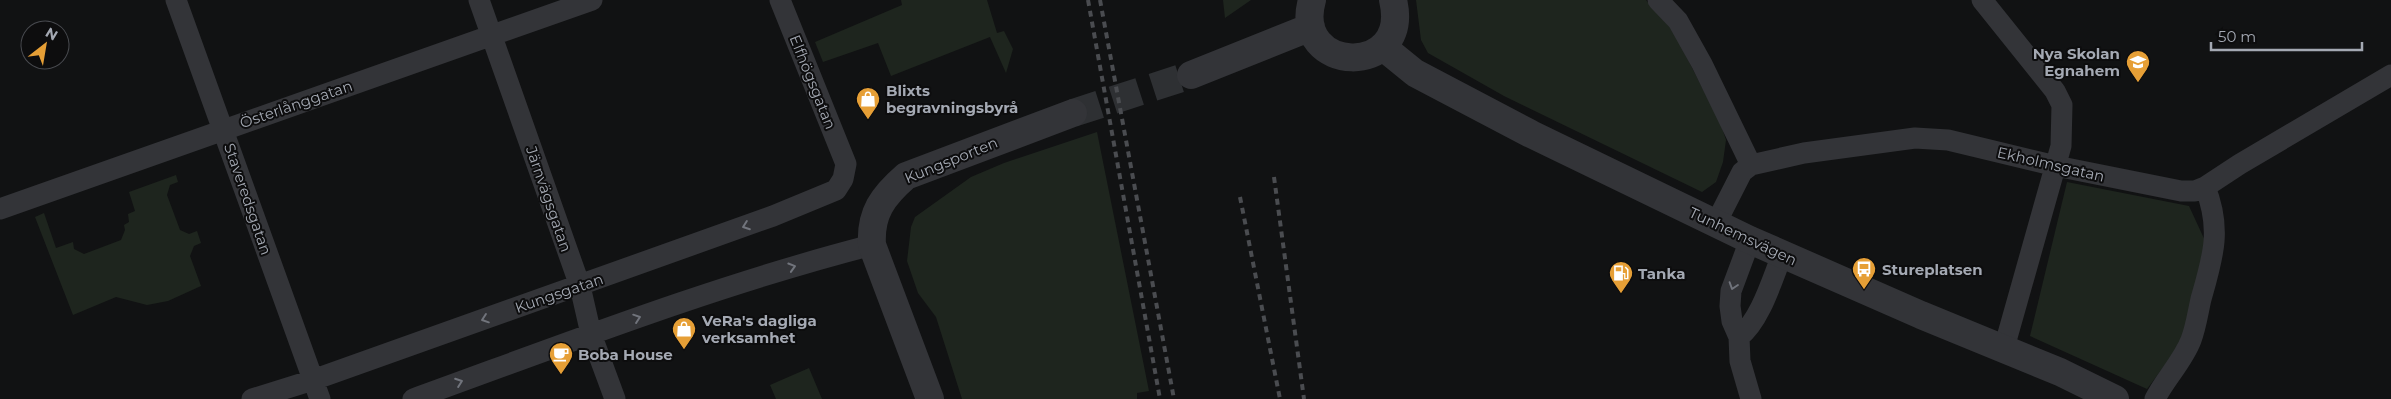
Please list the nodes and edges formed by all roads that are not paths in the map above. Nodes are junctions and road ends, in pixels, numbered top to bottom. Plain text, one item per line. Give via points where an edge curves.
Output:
1 (176, 0) edge
2 (479, 0) edge
3 (592, 0) edge
4 (780, 0) edge
5 (1312, 0) edge
6 (1393, 0) edge
7 (1658, 0) edge
8 (1982, 0) edge
9 (1311, 27) junction
10 (492, 36) junction
11 (1383, 47) junction
12 (1191, 75) tunnel mouth
13 (2391, 75) edge
14 (1073, 113) tunnel mouth
15 (223, 129) junction
16 (846, 164) joint
17 (1751, 165) junction
18 (2056, 166) junction
19 (2205, 187) junction
20 (0, 208) edge
21 (1716, 223) junction
22 (1750, 240) junction
23 (872, 245) junction
24 (1782, 255) junction
25 (580, 286) junction
26 (592, 334) junction
27 (1738, 337) junction
28 (2004, 348) junction
29 (316, 390) edge
30 (927, 395) edge
31 (615, 398) edge
32 (252, 399) edge
33 (413, 399) edge
34 (1752, 399) edge
35 (2115, 399) edge
36 (2155, 399) edge

1 - 15 street, Staveredsgatan
2 - 10 street, Järnvägsgatan
3 - 10 street, Österlånggatan
4 - 16 street, Elfhögsgatan
5 - 9 street
6 - 11 street via 1395,24
7 - 17 street via 1678,21
8 - 18 street via 2038,68 2062,105 2061,146
9 - 11 street via 1328,51 1342,57 1356,59
9 - 12 street
10 - 15 street, Österlånggatan
10 - 25 street, Järnvägsgatan
11 - 21 street, Tunhemsvägen via 1415,73 1531,134
13 - 19 street, Ekholmsgatan
14 - 23 street, Kungsporten via 906,176 887,192 880,204 871,229
15 - 20 street, Österlånggatan
15 - 29 street, Staveredsgatan
16 -> 25 street, Kungsgatan via 843,179 836,190
17 - 18 street, Ekholmsgatan via 1914,138 1948,140
17 - 21 street via 1742,172
18 - 19 street, Ekholmsgatan via 2181,191
18 - 28 street
19 - 36 street via 2213,207 2214,221 2210,266 2190,341
21 - 22 street, Tunhemsvägen
22 - 24 street, Tunhemsvägen
22 -> 27 street via 1731,291 1732,321
26 -> 23 street via 793,267
23 - 30 street, Kungsporten
24 - 27 street via 1748,330
24 - 28 street, Tunhemsvägen
25 - 26 street, Järnvägsgatan
25 -> 29 street, Kungsgatan
26 - 31 street, Järnvägsgatan
33 -> 26 street
27 - 34 street via 1740,361
28 - 35 street, Tunhemsvägen
29 - 32 street, Kungsgatan

